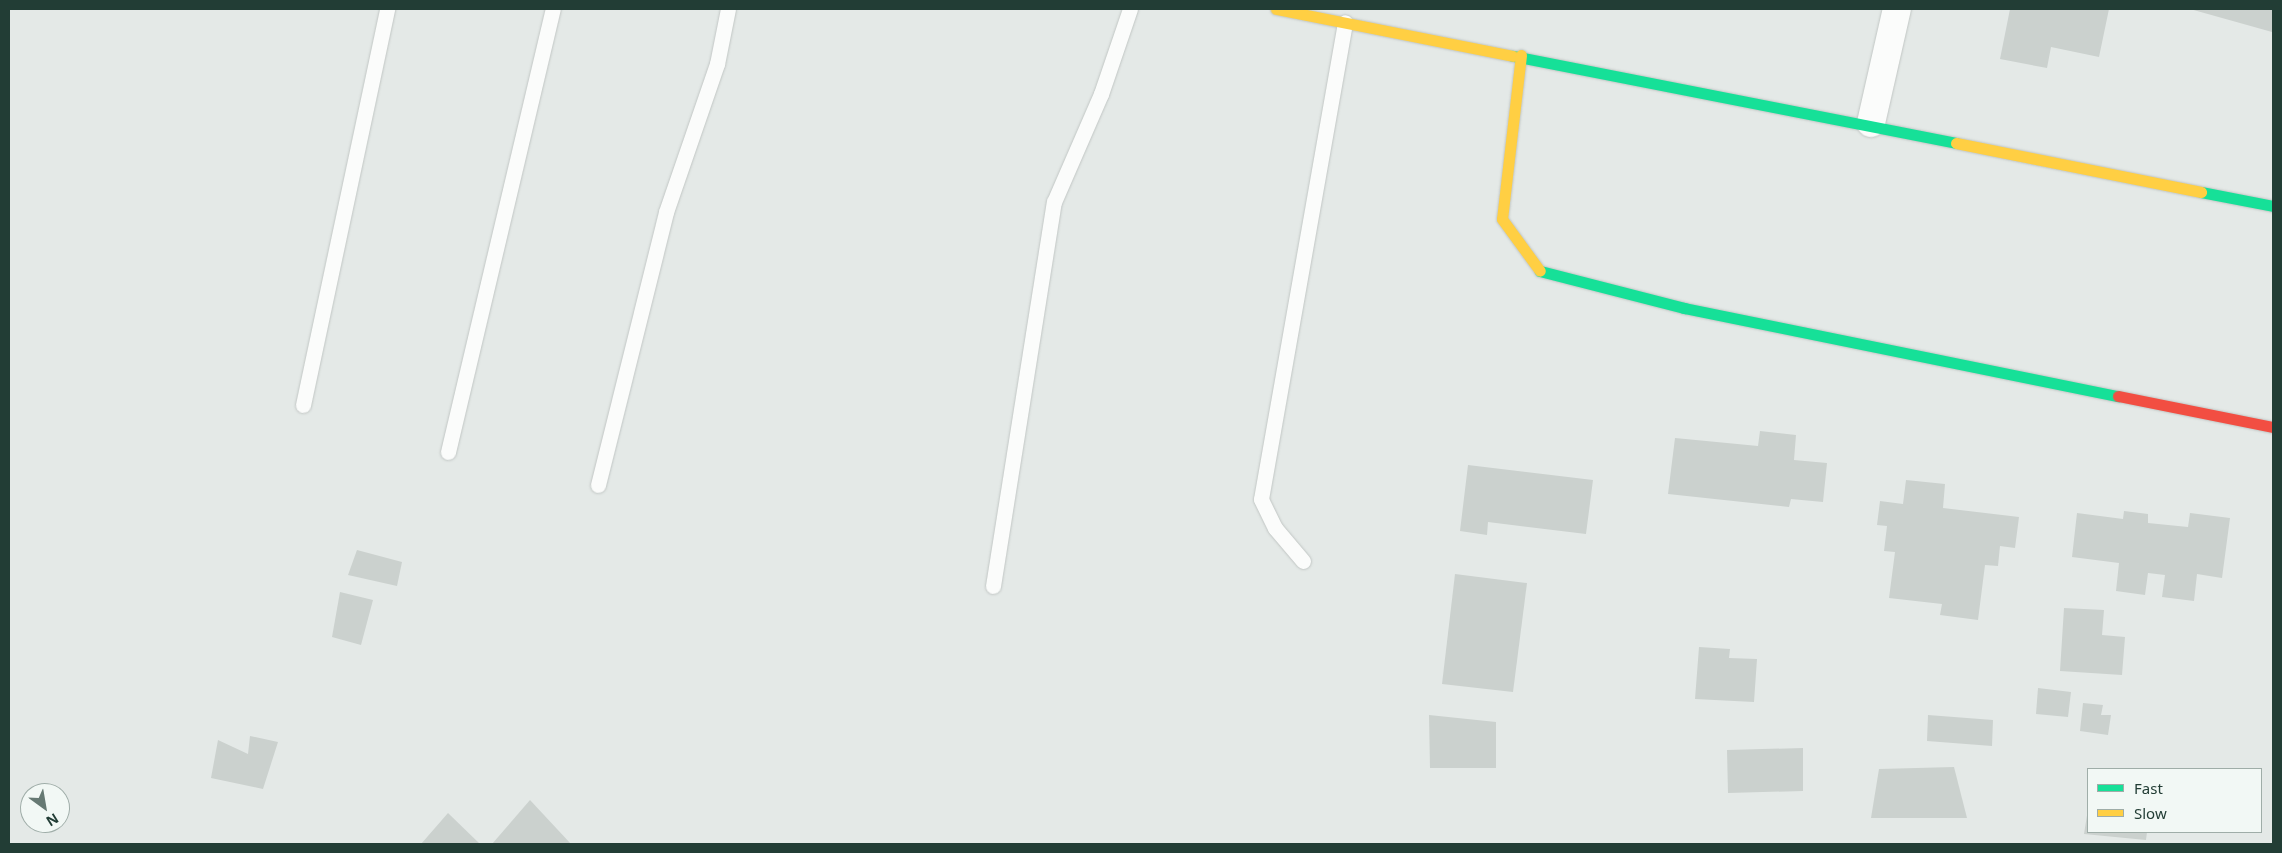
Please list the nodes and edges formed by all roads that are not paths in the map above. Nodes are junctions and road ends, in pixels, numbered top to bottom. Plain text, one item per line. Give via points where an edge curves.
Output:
1 (387, 9) edge
2 (553, 9) edge
3 (728, 9) edge
4 (1130, 9) edge
5 (1276, 9) edge
6 (1898, 9) edge
7 (1345, 22) junction
8 (1521, 55) junction
9 (1871, 123) junction
10 (2273, 206) edge
11 (303, 405) dead end
12 (2273, 427) edge
13 (448, 452) dead end
14 (598, 485) dead end
15 (1303, 561) dead end
16 (993, 586) dead end

1 - 11 lane
2 - 13 lane
3 - 14 lane via 717,64 666,212
4 - 16 lane via 1101,94 1054,202
5 - 7 street
6 - 9 street
7 - 8 street
7 - 15 lane via 1260,499 1275,528
8 - 9 street
8 - 12 street via 1502,219 1542,274 1684,308
9 - 10 street

